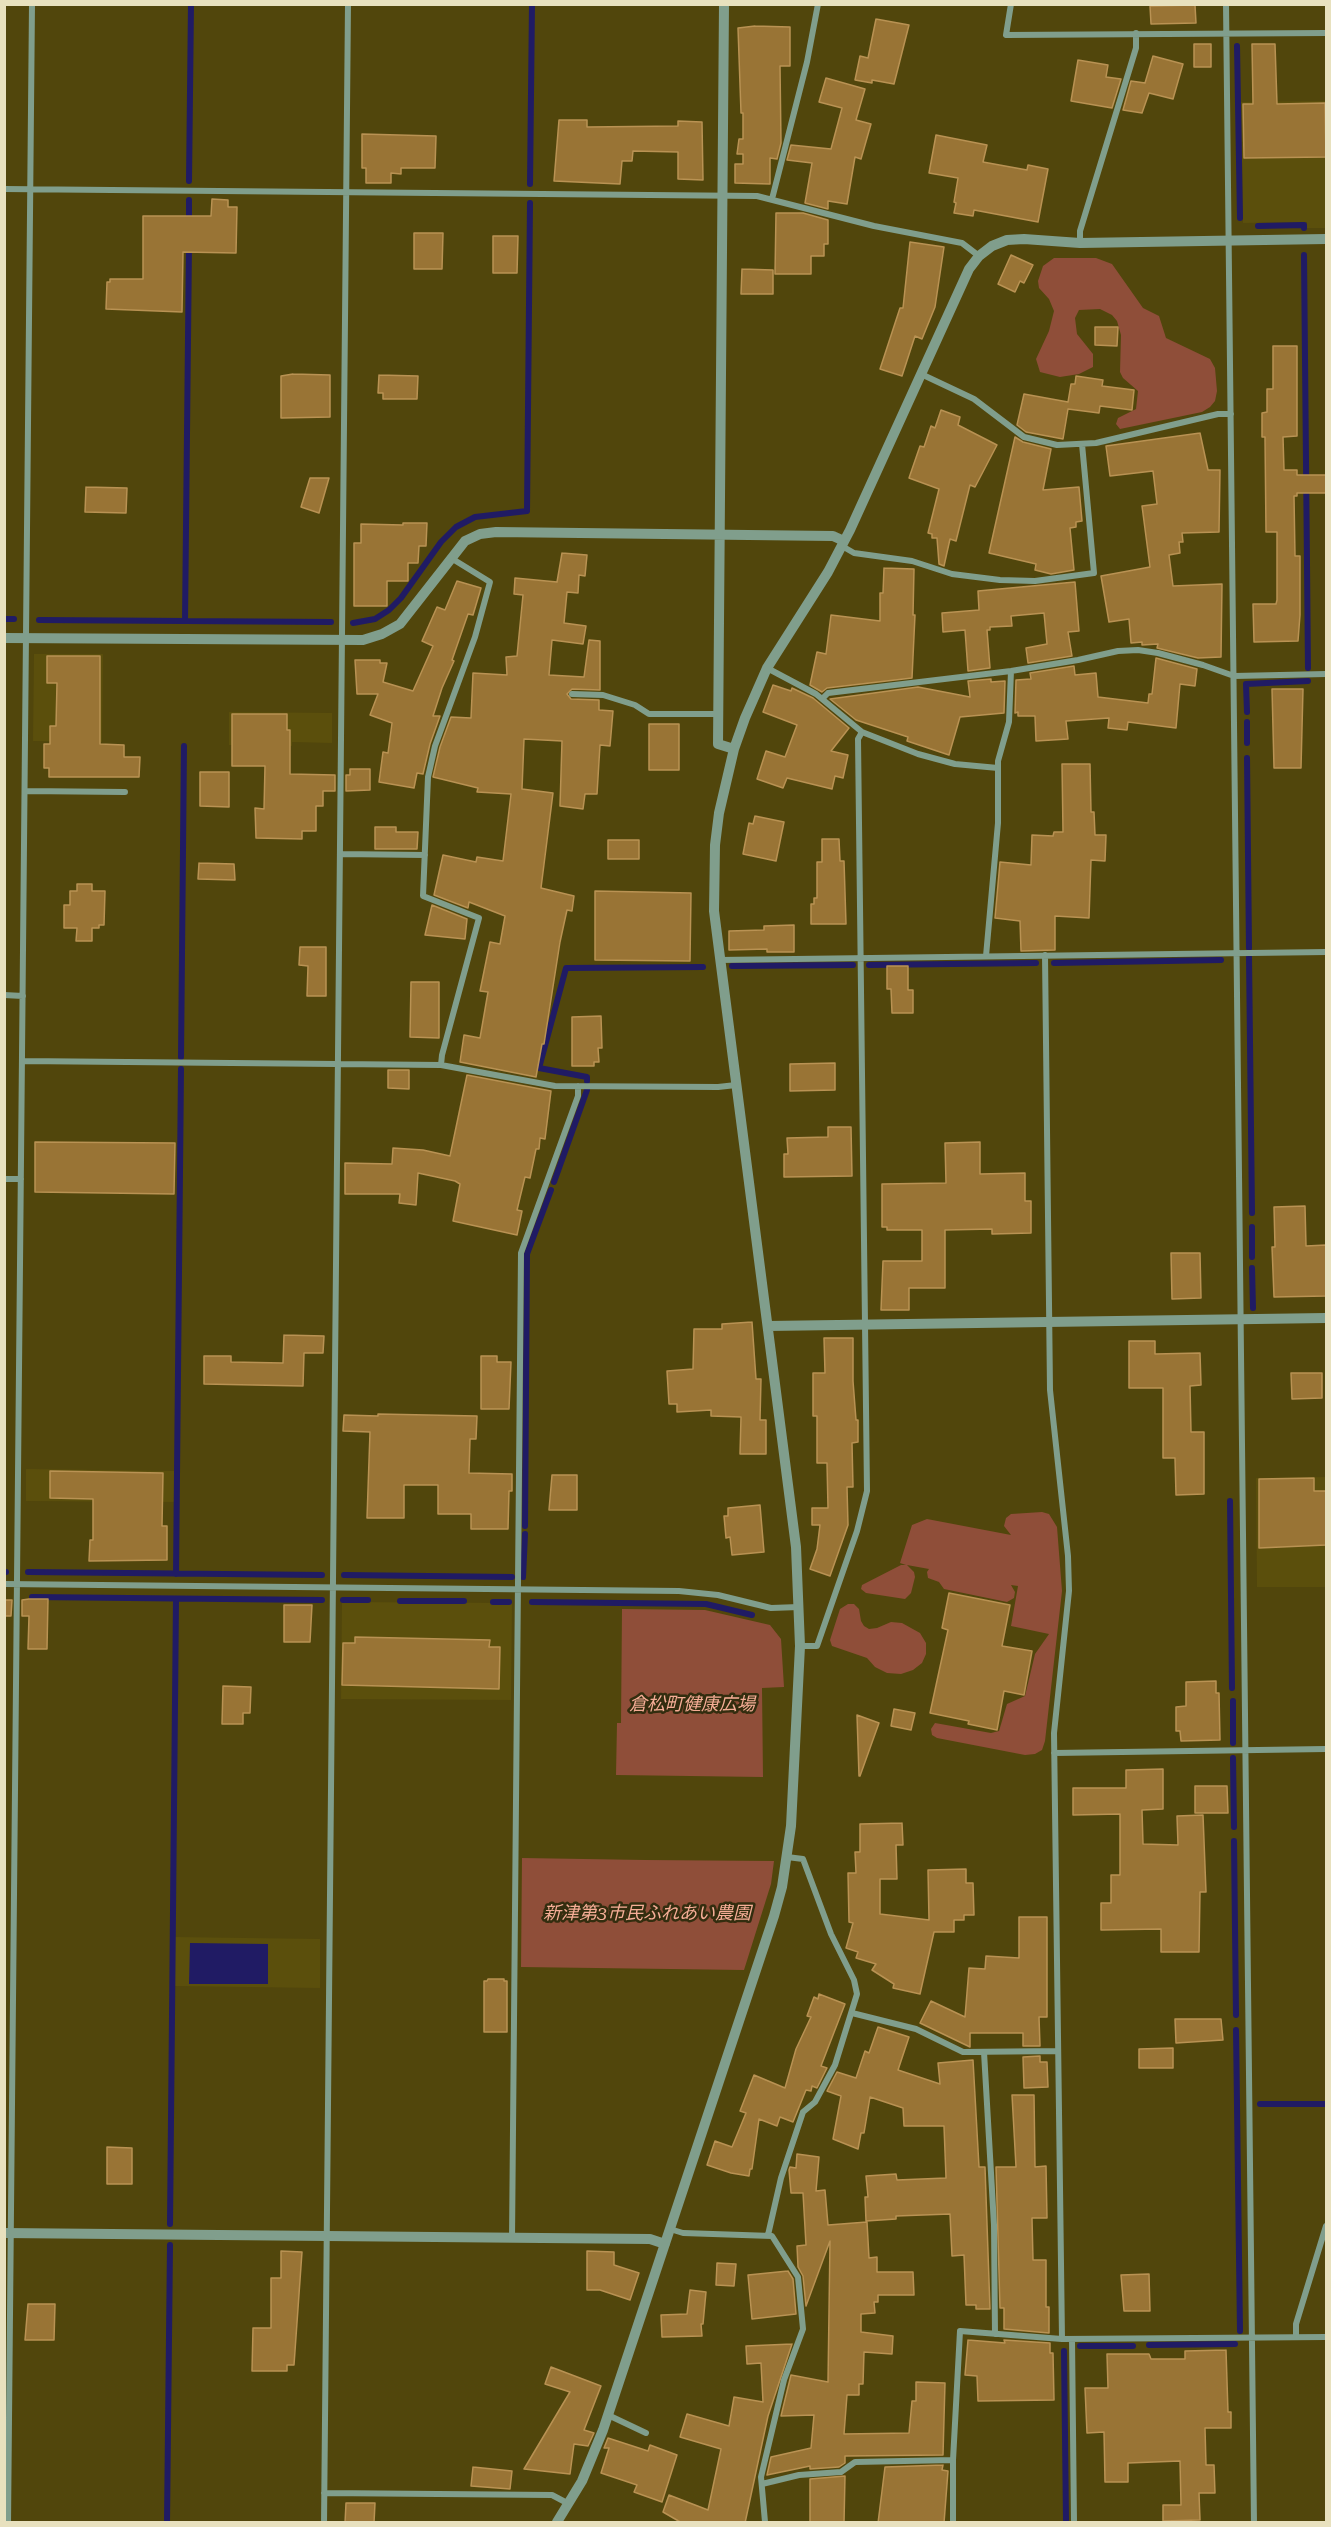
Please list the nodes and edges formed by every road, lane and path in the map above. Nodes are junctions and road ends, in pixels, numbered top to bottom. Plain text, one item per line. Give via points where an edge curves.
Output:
1 (32, 4) edge
2 (348, 4) edge
3 (724, 4) edge
4 (818, 4) edge
5 (1011, 4) edge
6 (1226, 4) edge
7 (1136, 33) junction
8 (1226, 33) junction
9 (1326, 33) edge
10 (4, 189) edge
11 (30, 189) junction
12 (346, 192) junction
13 (722, 196) junction
14 (772, 199) junction
15 (1326, 239) edge
16 (1229, 241) junction
17 (1080, 243) junction
18 (979, 256) junction
19 (921, 374) junction
20 (1231, 414) junction
21 (1082, 444) junction
22 (719, 534) junction
23 (843, 544) junction
24 (451, 558) junction
25 (4, 638) edge
26 (26, 638) junction
27 (342, 641) junction
28 (767, 668) junction
29 (1011, 671) junction
30 (1326, 674) edge
31 (1234, 676) junction
32 (572, 694) dead end
33 (822, 699) junction
34 (718, 714) junction
35 (862, 732) junction
36 (734, 749) junction
37 (998, 768) junction
38 (25, 791) junction
39 (125, 792) dead end
40 (340, 854) junction
41 (425, 855) junction
42 (1237, 952) junction
43 (1326, 952) edge
44 (1045, 955) junction
45 (986, 956) junction
46 (861, 957) junction
47 (719, 960) junction
48 (4, 995) edge
49 (23, 996) junction
50 (22, 1061) junction
51 (338, 1064) junction
52 (441, 1065) junction
53 (736, 1085) junction
54 (578, 1086) junction
55 (4, 1179) edge
56 (21, 1179) junction
57 (1326, 1318) edge
58 (1240, 1319) junction
59 (1049, 1321) junction
60 (866, 1323) junction
61 (768, 1326) junction
62 (4, 1584) edge
63 (17, 1584) junction
64 (333, 1588) junction
65 (518, 1590) junction
66 (800, 1607) junction
67 (800, 1646) junction
68 (1326, 1749) edge
69 (1245, 1750) junction
70 (1054, 1753) junction
71 (787, 1857) junction
72 (852, 2013) junction
73 (1058, 2051) junction
74 (984, 2052) junction
75 (1326, 2226) edge
76 (670, 2229) junction
77 (8, 2233) edge
78 (768, 2235) junction
79 (327, 2236) junction
80 (512, 2238) junction
81 (665, 2244) junction
82 (995, 2334) junction
83 (1296, 2336) junction
84 (1252, 2337) junction
85 (1326, 2337) edge
86 (1062, 2339) junction
87 (1072, 2339) junction
88 (608, 2415) junction
89 (646, 2433) dead end
90 (953, 2460) junction
91 (762, 2484) junction
92 (324, 2493) junction
93 (569, 2505) junction
94 (8, 2523) edge
95 (324, 2523) edge
96 (557, 2523) edge
97 (765, 2523) edge
98 (953, 2523) edge
99 (1074, 2523) edge
100 (1254, 2523) edge

1 - 11 street
2 - 12 street
3 - 13 street
4 - 14 street
5 - 7 street via 1006,35
6 - 8 street
7 - 8 street
7 - 17 street via 1136,48 1080,231
8 - 9 street
8 - 16 street
10 - 11 street
11 - 12 street
11 - 26 street
12 - 13 street
12 - 27 street
13 - 14 street
13 - 22 street
14 - 18 street via 874,226 962,243
15 - 16 street
16 - 17 street
16 - 20 street
17 - 18 street via 1007,240
18 - 19 street via 969,269
19 - 21 street via 974,399 1024,437 1057,445
19 - 23 street
20 - 21 street
20 - 31 street
21 - 23 street via 1094,573 1000,580 855,553
22 - 23 street via 833,536
22 - 24 street via 496,532 465,541
22 - 34 street
23 - 28 street
24 - 27 street via 400,624 363,640
24 - 41 street via 490,582 471,650 431,761
25 - 26 street
26 - 27 street
26 - 38 street
27 - 40 street
28 - 33 street
28 - 36 street
29 - 31 street via 1138,650
29 - 33 street via 828,693
29 - 37 street via 1009,722
30 - 31 street
31 - 42 street
32 - 34 street via 603,695 649,714
33 - 35 street
34 - 36 street via 718,744
35 - 37 street via 955,764
35 - 46 street via 858,739
36 - 47 street via 715,845 714,911
37 - 45 street via 998,823
38 - 39 street
38 - 49 street
40 - 41 street
40 - 51 street
41 - 52 street via 423,896 479,918
42 - 43 street
42 - 44 street
42 - 58 street
44 - 45 street
44 - 59 street
45 - 46 street
46 - 47 street
46 - 60 street
47 - 53 street
48 - 49 street
49 - 50 street
50 - 51 street
50 - 56 street
51 - 52 street
51 - 64 street
52 - 54 street via 555,1086
53 - 54 street
53 - 61 street
54 - 65 street via 578,1096 521,1253
55 - 56 street
56 - 63 street
57 - 58 street
58 - 59 street
58 - 69 street
59 - 60 street
59 - 70 street via 1050,1390 1070,1590
60 - 61 street
60 - 67 street via 867,1470 863,1511 817,1646
61 - 66 street via 791,1497
62 - 63 street
63 - 64 street
63 - 77 street
64 - 65 street
64 - 79 street
65 - 66 street via 689,1592 771,1608
65 - 80 street
66 - 67 street
67 - 71 street
68 - 69 street
69 - 70 street
69 - 84 street
70 - 73 street
71 - 72 street via 803,1859 831,1934 854,1980 857,1994
71 - 76 street via 774,1916
72 - 74 street via 916,2029 963,2052
72 - 78 street via 835,2065 815,2102 803,2112 781,2178
73 - 74 street
73 - 86 street
74 - 82 street via 994,2225
75 - 83 street via 1296,2324
76 - 78 street via 683,2234
76 - 81 street
77 - 79 street
77 - 94 street
78 - 91 street via 775,2238 798,2277 803,2329 784,2380
79 - 80 street
79 - 92 street
80 - 81 street via 650,2239
81 - 88 street
82 - 86 street
82 - 90 street via 960,2331
83 - 84 street
83 - 85 street
84 - 87 street
84 - 100 street
86 - 87 street
87 - 99 street
88 - 89 street
88 - 93 street via 594,2456
90 - 91 street via 855,2462 841,2472 799,2475
90 - 98 street
91 - 97 street
92 - 93 street via 552,2495
92 - 95 street
93 - 96 street

